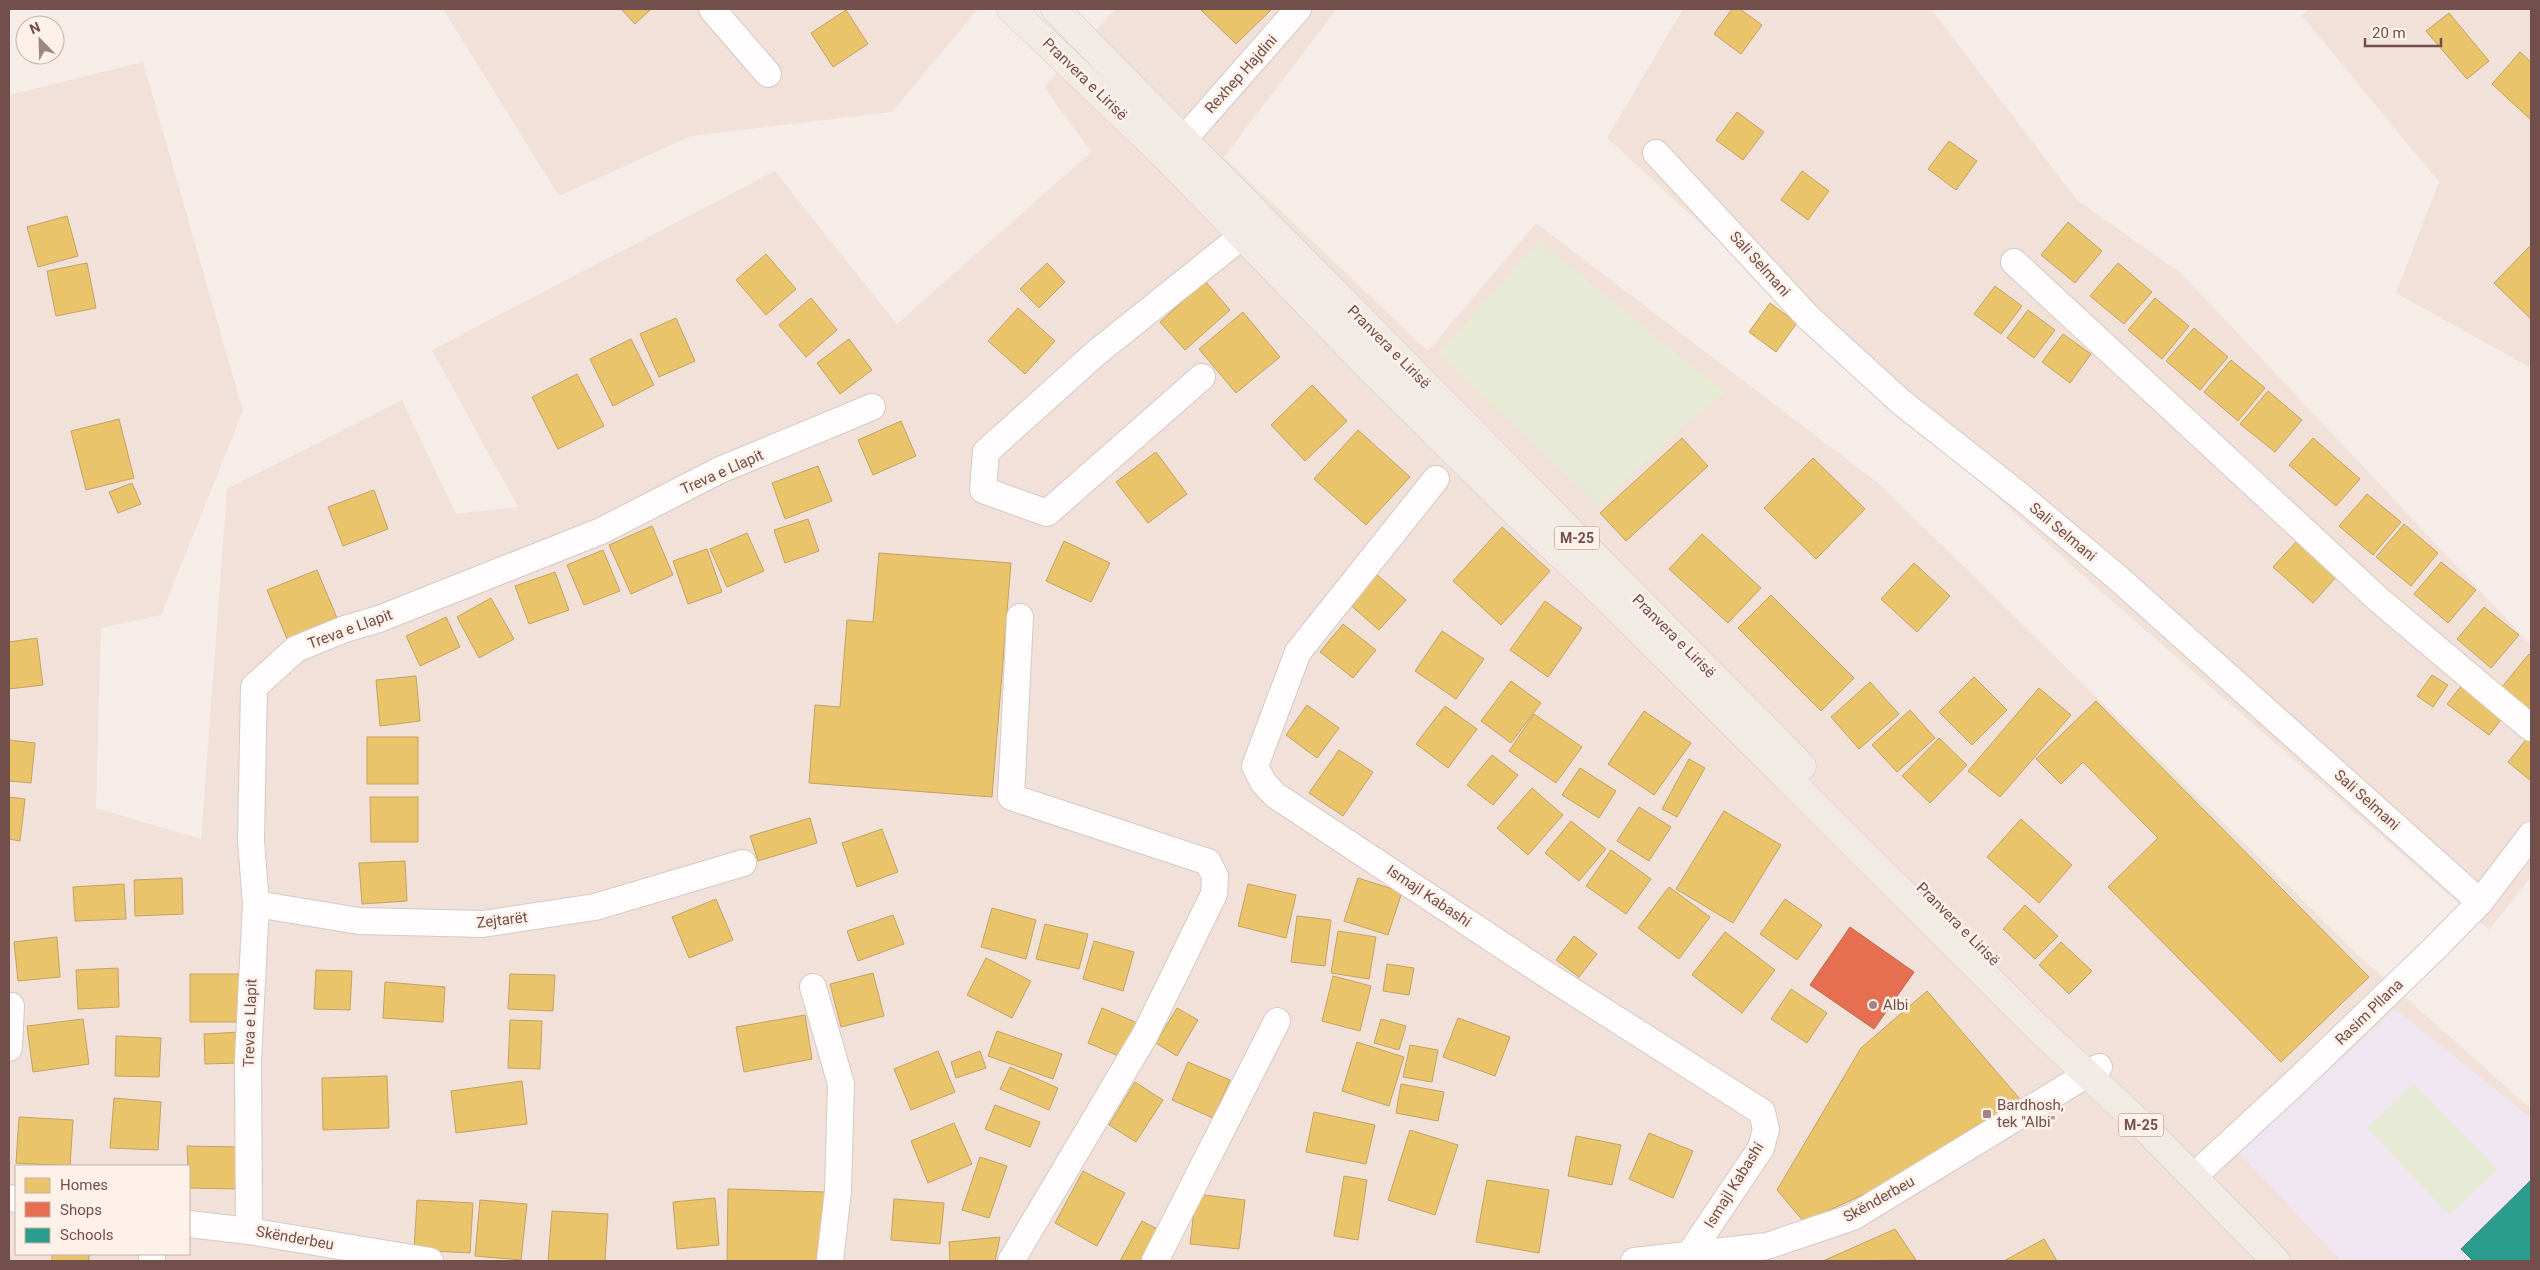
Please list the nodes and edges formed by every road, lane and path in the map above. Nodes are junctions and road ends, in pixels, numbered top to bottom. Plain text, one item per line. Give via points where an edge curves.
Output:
1 (712, 9) edge
2 (1011, 9) edge
3 (1055, 9) edge
4 (1298, 9) edge
5 (768, 74) dead end
6 (1184, 139) junction
7 (1656, 153) dead end
8 (1242, 236) junction
9 (2014, 262) dead end
10 (1202, 377) dead end
11 (872, 407) dead end
12 (1436, 479) dead end
13 (1020, 617) dead end
14 (2531, 728) edge
15 (2531, 835) edge
16 (743, 863) dead end
17 (2480, 902) junction
18 (256, 904) junction
19 (813, 988) dead end
20 (11, 1006) dead end
21 (1277, 1021) dead end
22 (9, 1048) edge
23 (2093, 1071) junction
24 (2198, 1172) junction
25 (190, 1224) edge
26 (249, 1231) junction
27 (1689, 1255) junction
28 (417, 1260) edge
29 (830, 1261) edge
30 (1010, 1261) edge
31 (1155, 1261) edge
32 (1634, 1261) edge
33 (2276, 1261) edge
34 (2294, 1261) edge

1 - 5 street
2 - 8 main road, Pranvera e Lirisë
3 - 6 main road, Pranvera e Lirisë / M-25
4 - 6 street, Rexhep Hajdini
6 - 23 main road, Pranvera e Lirisë / M-25
7 - 17 street, Sali Selmani via 1808,318 1901,402 2118,578
8 - 10 street via 1096,353 986,452 983,490 1047,513
8 - 23 main road, Pranvera e Lirisë via 1363,361 1609,600 2040,1030
9 - 14 street via 2379,600
11 - 18 street, Treva e Llapit via 720,470 601,531 379,619 296,648 254,688 251,832
12 - 27 street, Ismajl Kabashi via 1298,652 1254,766 1275,795 1762,1112 1766,1129 1761,1148
13 - 30 street via 1012,797 1208,862 1215,876 1214,894 1145,1035
15 - 17 street, Rasim Pllana
16 - 18 street, Zejtarët via 595,907 482,924 358,921
17 - 24 street, Rasim Pllana via 2300,1078
18 - 26 street, Treva e Llapit via 248,1060
19 - 29 street via 841,1084 838,1191
20 - 22 street
21 - 31 street
23 - 24 main road, Pranvera e Lirisë / M-25
23 - 27 street, Skënderbeu via 1853,1217 1766,1246
24 - 33 main road, Pranvera e Lirisë / M-25
24 - 34 main road, Pranvera e Lirisë / M-25
25 - 26 street, Skënderbeu
26 - 28 street, Skënderbeu
27 - 32 street, Skënderbeu

